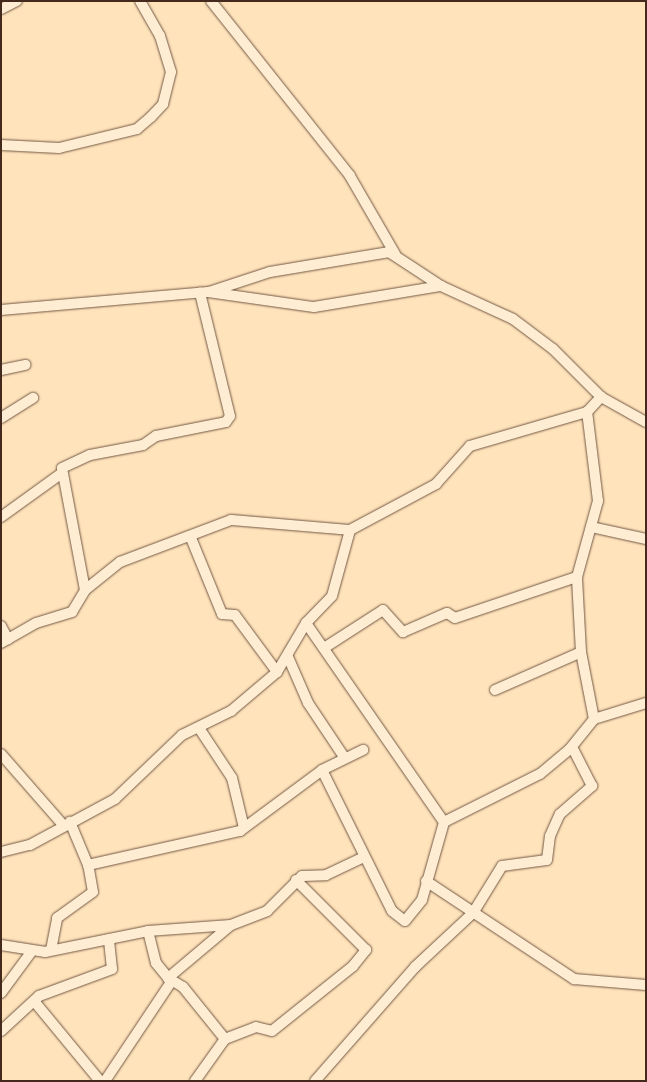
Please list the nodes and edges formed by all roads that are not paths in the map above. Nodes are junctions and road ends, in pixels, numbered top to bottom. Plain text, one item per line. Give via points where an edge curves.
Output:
1 (17, 1) edge
2 (140, 1) edge
3 (211, 1) edge
4 (1, 10) edge
5 (1, 145) edge
6 (395, 254) junction
7 (441, 286) junction
8 (204, 292) junction
9 (1, 310) edge
10 (25, 365) dead end
11 (1, 370) edge
12 (601, 397) junction
13 (33, 398) dead end
14 (587, 412) junction
15 (1, 418) edge
16 (646, 422) edge
17 (62, 473) junction
18 (1, 517) edge
19 (591, 526) junction
20 (350, 530) junction
21 (191, 538) junction
22 (646, 539) edge
23 (577, 577) junction
24 (85, 590) junction
25 (306, 623) junction
26 (1, 626) edge
27 (5, 641) edge
28 (324, 648) junction
29 (581, 652) junction
30 (288, 657) junction
31 (277, 672) junction
32 (495, 690) dead end
33 (646, 703) edge
34 (594, 719) junction
35 (198, 728) junction
36 (572, 747) junction
37 (363, 750) dead end
38 (1, 754) edge
39 (344, 757) junction
40 (322, 770) junction
41 (444, 822) junction
42 (67, 824) junction
43 (244, 828) junction
44 (1, 852) edge
45 (364, 857) junction
46 (88, 865) junction
47 (296, 880) junction
48 (426, 881) junction
49 (473, 914) junction
50 (231, 926) junction
51 (148, 931) junction
52 (109, 939) junction
53 (1, 945) edge
54 (51, 950) junction
55 (32, 952) junction
56 (169, 980) junction
57 (646, 985) edge
58 (1, 993) edge
59 (34, 1001) junction
60 (1, 1031) edge
61 (225, 1039) junction
62 (100, 1081) edge
63 (105, 1081) edge
64 (195, 1081) edge
65 (315, 1081) edge

1 - 4 street
2 - 5 street via 160,36 171,72 163,104 152,117 137,128 59,148
3 - 6 street via 350,176
6 - 7 street
6 - 8 street via 375,253 270,272
7 - 8 street via 314,307
7 - 12 street via 513,319 553,349
8 - 9 street
8 - 17 street via 229,420 156,436 143,445 90,455 63,467
10 - 11 street
12 - 14 street
12 - 16 street
13 - 15 street
14 - 19 street via 598,497
14 - 20 street via 470,446 436,484
17 - 18 street
17 - 24 street
19 - 22 street
19 - 23 street
20 - 21 street via 238,520
20 - 25 street via 332,596
21 - 24 street via 120,562
21 - 31 street via 222,614 235,615
23 - 28 street via 455,618 447,614 402,632 382,610
23 - 29 street
24 - 27 street via 72,612 36,623
25 - 28 street
25 - 30 street
26 - 27 street
28 - 41 street
29 - 32 street
29 - 34 street
30 - 31 street
30 - 39 street via 308,703
31 - 35 street via 231,711
33 - 34 street
34 - 36 street
35 - 42 street via 182,735 132,787
35 - 43 street via 232,778
36 - 41 street via 540,774
36 - 49 street via 592,786 560,814 550,836 547,860 502,866
37 - 39 street
38 - 42 street
39 - 40 street
40 - 43 street
40 - 45 street
41 - 48 street via 438,855
42 - 44 street via 30,845
42 - 46 street
43 - 46 street
45 - 47 street via 326,875
45 - 48 street via 401,921 416,912
46 - 54 street via 92,894 57,918
47 - 50 street via 266,911
47 - 61 street via 366,950 353,966 272,1031 256,1027
48 - 49 street
49 - 57 street via 574,979
49 - 65 street via 415,967
50 - 51 street
50 - 56 street
51 - 52 street
51 - 56 street via 156,962
52 - 54 street
52 - 59 street via 112,969 86,976
53 - 55 street
54 - 55 street
55 - 58 street
56 - 61 street via 183,987
56 - 63 street
59 - 60 street
59 - 62 street
61 - 64 street

